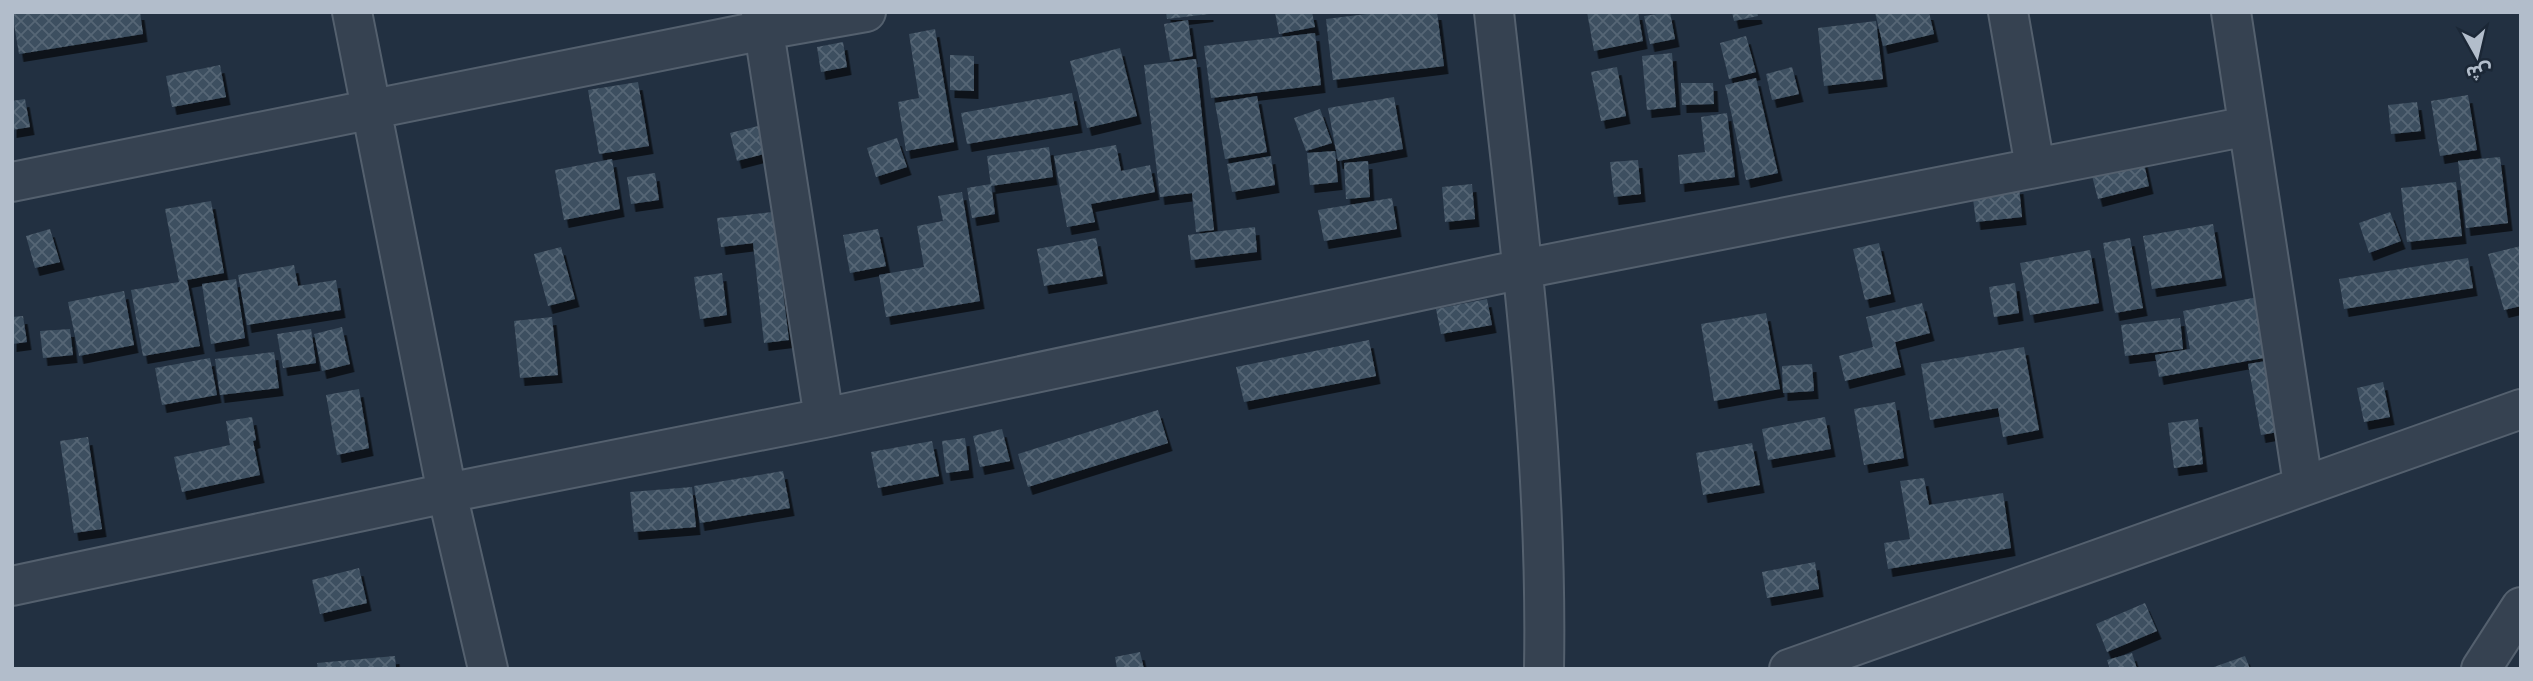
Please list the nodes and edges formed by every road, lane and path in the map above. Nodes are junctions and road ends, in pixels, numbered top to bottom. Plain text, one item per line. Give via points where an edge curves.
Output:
1 (352, 12) edge
2 (866, 12) edge
3 (1494, 12) edge
4 (2008, 12) edge
5 (2231, 12) edge
6 (762, 21) edge
7 (372, 109) junction
8 (2248, 126) junction
9 (2035, 167) junction
10 (12, 182) edge
11 (1523, 269) junction
12 (2521, 409) edge
13 (824, 418) junction
14 (2303, 484) junction
15 (447, 493) junction
16 (12, 586) edge
17 (2521, 607) edge
18 (488, 669) edge
19 (1544, 669) edge
20 (1790, 669) edge
21 (2481, 669) edge

1 - 7 street
2 - 6 street
3 - 11 street
4 - 9 street
5 - 8 street
6 - 7 street
6 - 13 street
7 - 10 street
7 - 15 street
8 - 9 street
8 - 14 street
9 - 11 street
11 - 13 street
11 - 19 street via 1535,382
12 - 14 street
13 - 15 street
14 - 20 street
15 - 16 street
15 - 18 street
17 - 21 street

